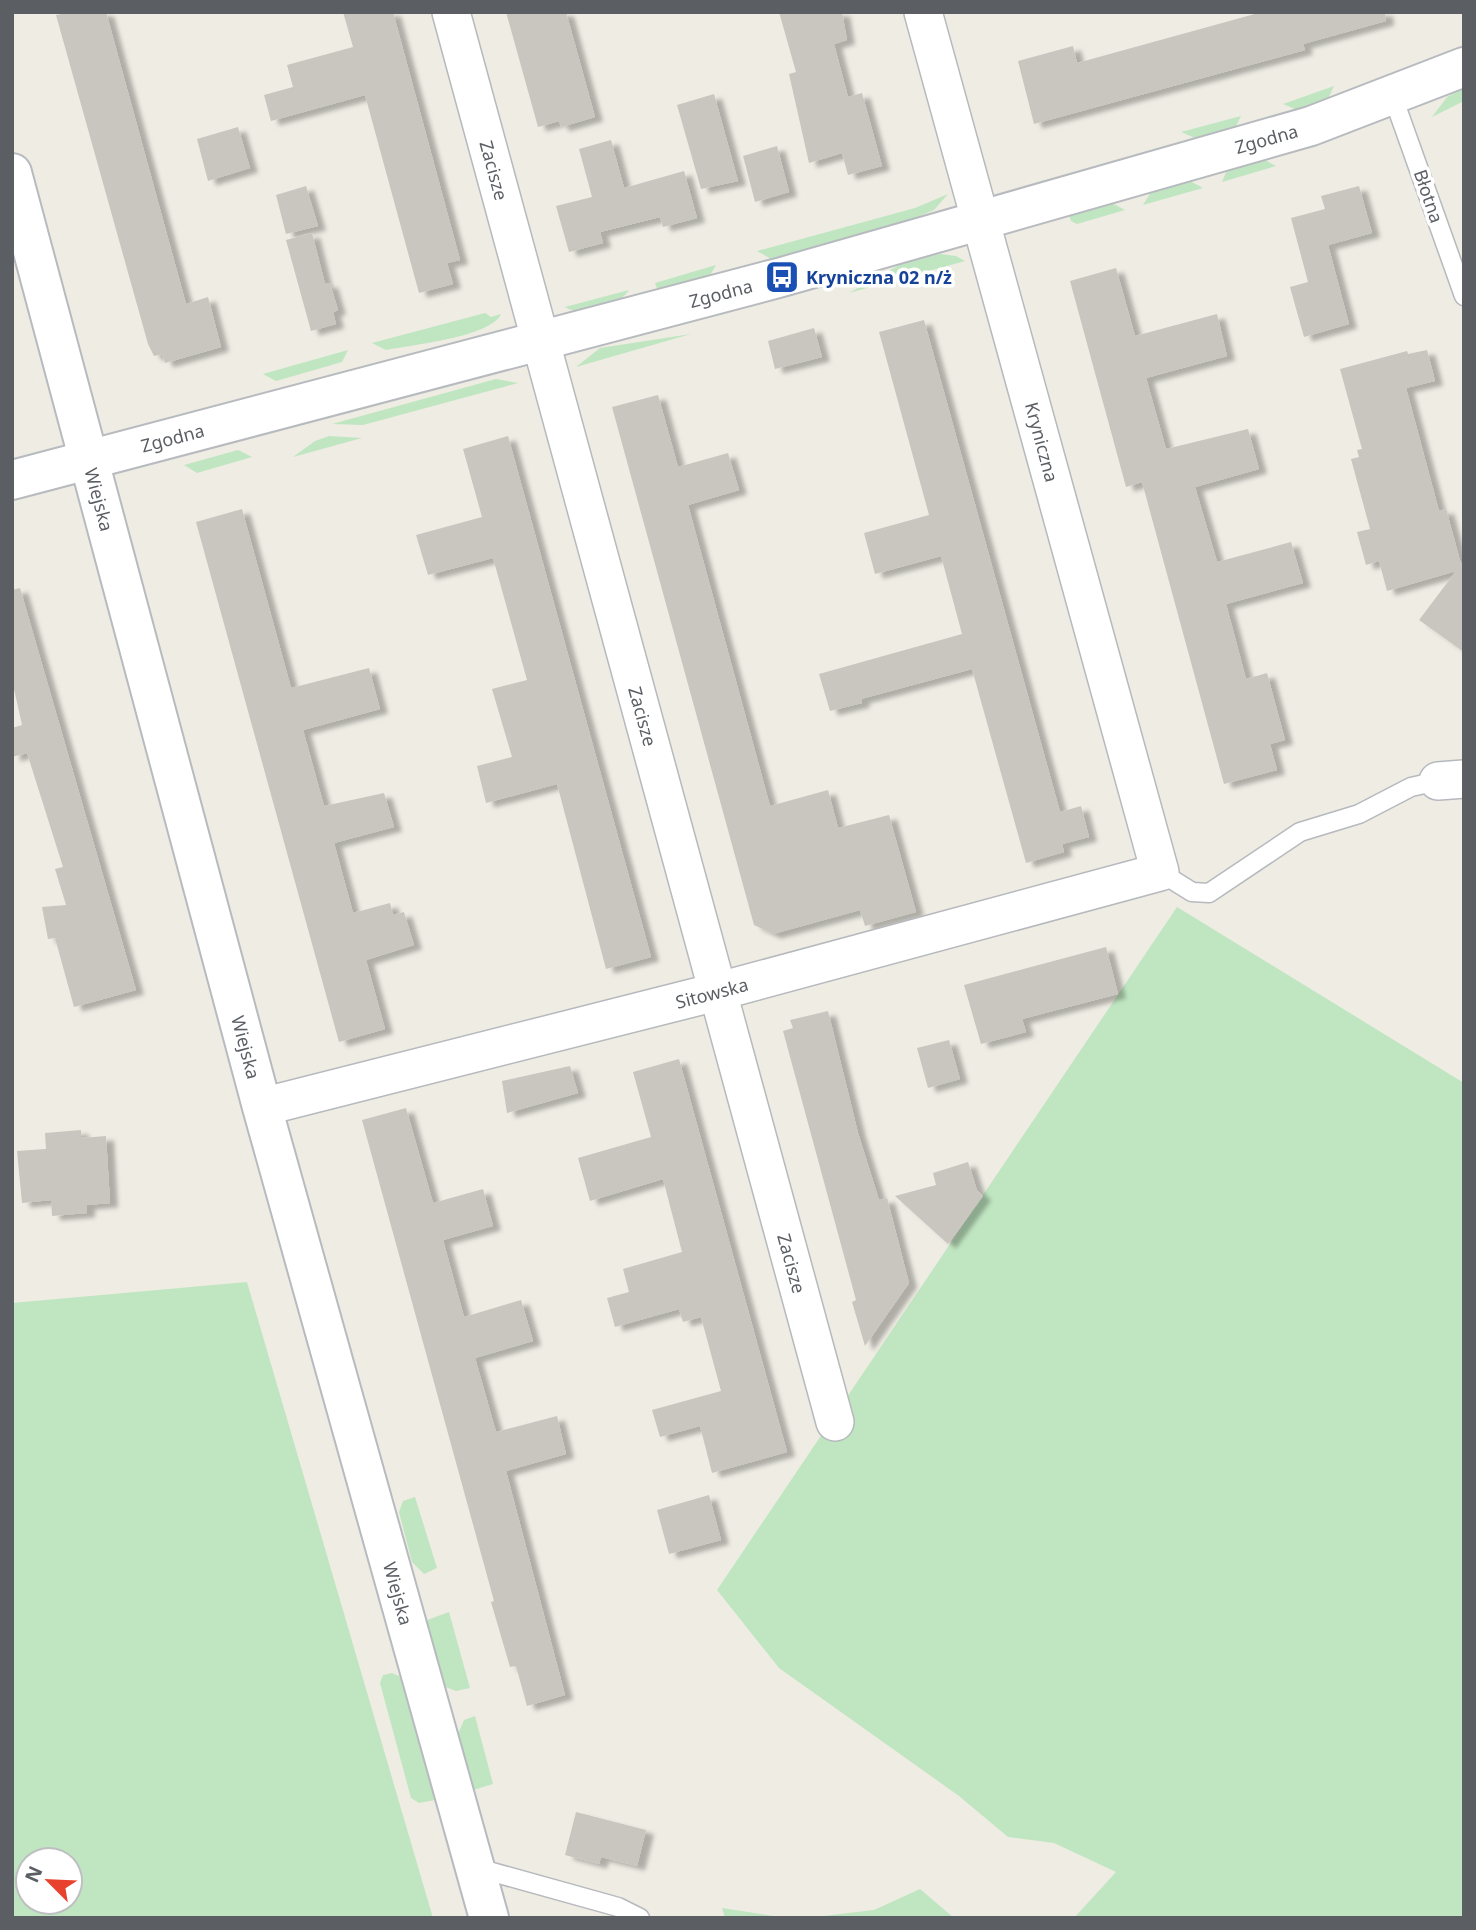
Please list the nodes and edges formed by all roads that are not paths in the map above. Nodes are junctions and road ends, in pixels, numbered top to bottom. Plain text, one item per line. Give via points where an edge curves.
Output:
1 (451, 12) edge
2 (923, 12) edge
3 (1464, 67) edge
4 (1393, 97) junction
5 (12, 173) edge
6 (981, 220) junction
7 (1464, 296) edge
8 (539, 343) junction
9 (90, 460) junction
10 (12, 480) edge
11 (1451, 780) edge
12 (1160, 872) junction
13 (716, 992) junction
14 (262, 1107) junction
15 (835, 1422) dead end
16 (474, 1867) junction
17 (489, 1918) edge
18 (640, 1918) edge

1 - 8 street, Zacisze
2 - 6 street, Kryniczna
3 - 4 street, Zgodna
4 - 6 street, Zgodna via 1311,126
4 - 7 lane, Błotna
5 - 9 street, Wiejska
6 - 8 street, Zgodna
6 - 12 street, Kryniczna
8 - 9 street, Zgodna
8 - 13 street, Zacisze
9 - 10 street, Zgodna
9 - 14 street, Wiejska
11 - 12 lane via 1411,787 1359,814 1300,832 1209,893 1192,892
12 - 13 street, Sitowska
13 - 14 street, Sitowska
13 - 15 street, Zacisze
14 - 16 street, Wiejska
16 - 17 street, Wiejska
16 - 18 lane via 618,1907

